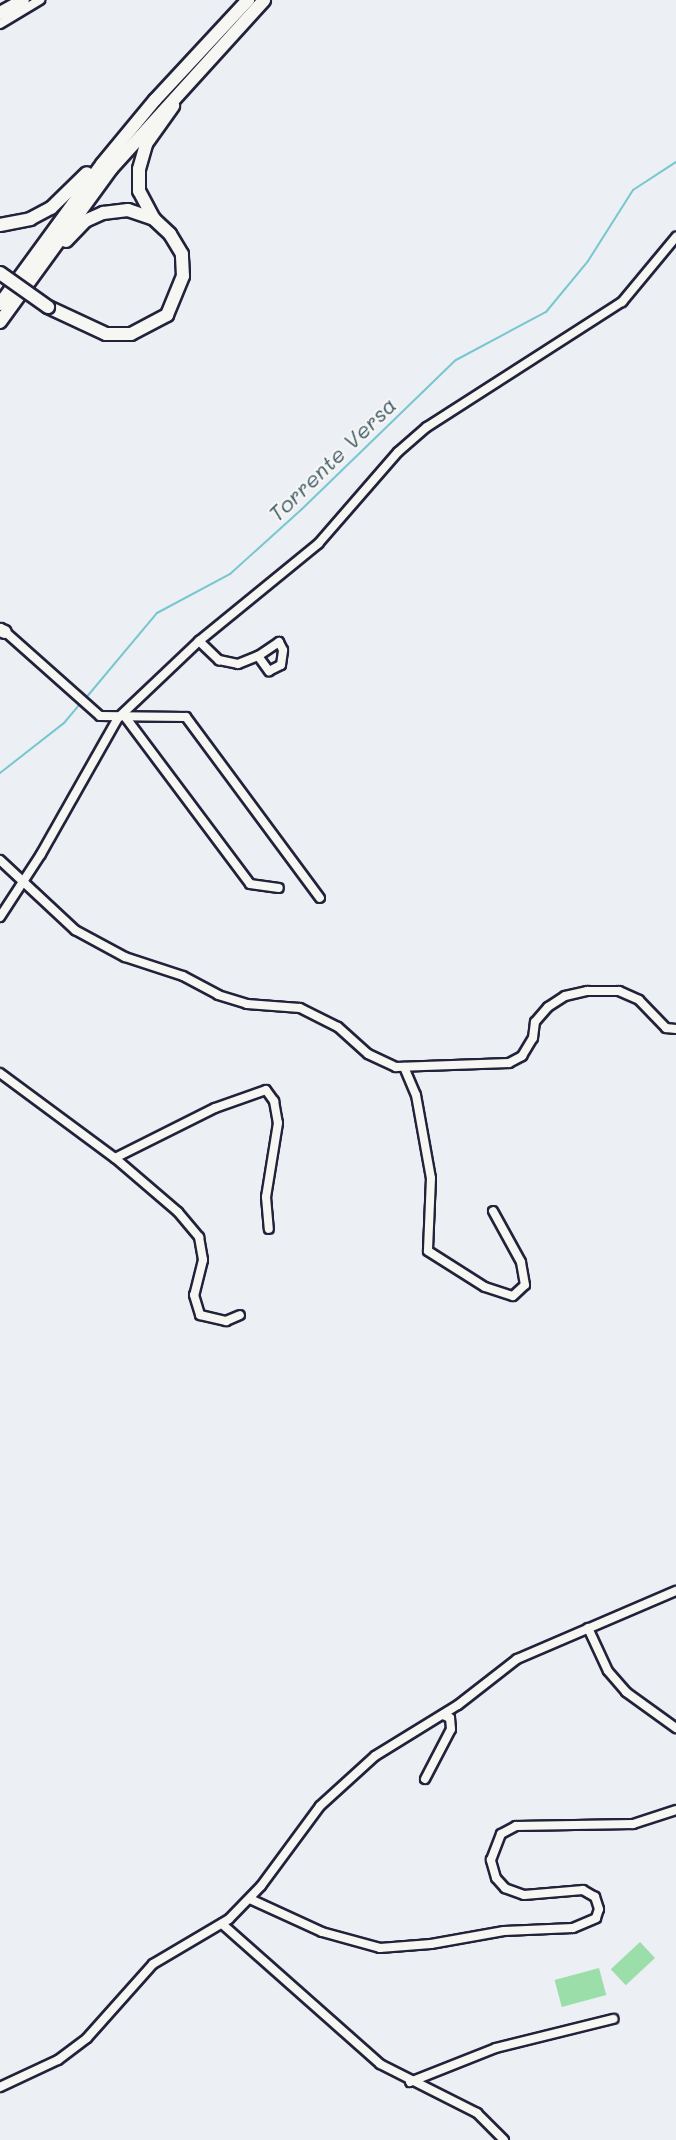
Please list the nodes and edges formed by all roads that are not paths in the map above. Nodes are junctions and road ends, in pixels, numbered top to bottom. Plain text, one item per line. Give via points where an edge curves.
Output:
1 (23, 0) edge
2 (40, 0) edge
3 (248, 0) edge
4 (264, 0) edge
5 (0, 13) edge
6 (0, 24) edge
7 (215, 50) junction
8 (155, 100) junction
9 (154, 219) junction
10 (0, 225) edge
11 (676, 237) edge
12 (0, 273) edge
13 (6, 304) edge
14 (0, 322) edge
15 (2, 630) edge
16 (199, 641) junction
17 (258, 656) dead end
18 (122, 718) junction
19 (0, 860) edge
20 (24, 883) junction
21 (279, 888) dead end
22 (320, 898) dead end
23 (0, 917) edge
24 (676, 1029) edge
25 (404, 1067) junction
26 (0, 1073) edge
27 (115, 1158) junction
28 (493, 1211) dead end
29 (269, 1229) dead end
30 (240, 1315) dead end
31 (676, 1590) edge
32 (588, 1628) junction
33 (443, 1715) junction
34 (676, 1728) edge
35 (425, 1779) dead end
36 (676, 1810) edge
37 (250, 1899) junction
38 (222, 1924) junction
39 (613, 2019) dead end
40 (410, 2082) junction
41 (0, 2086) edge
42 (504, 2140) edge

1 - 5 highway
2 - 6 street
3 - 8 highway
4 - 7 highway
7 - 9 highway via 146,144 138,169 139,191
7 - 13 highway via 111,169
8 - 10 highway via 136,113 57,202 30,219
8 - 13 highway via 102,164
9 - 12 highway, bridge via 170,234 182,254 183,276 167,315 131,334 106,334 48,307
9 - 13 highway via 128,210 103,213 85,221 37,281
11 - 16 street via 622,302 427,427 398,452 318,544
13 - 14 highway
15 - 18 street via 100,716
16 - 17 street via 219,660 238,664
16 - 18 street
18 - 20 street
18 - 21 street via 250,884
18 - 22 street via 186,717
19 - 20 street
20 - 23 street
20 - 25 street via 75,930 125,957 183,976 218,995 247,1004 300,1008 338,1027 368,1054
24 - 25 street via 666,1028 639,1000 619,991 587,991 565,996 548,1007 535,1022 522,1056 509,1064
25 - 28 street via 416,1095 431,1178 428,1251 485,1287 513,1296 525,1285 521,1262
26 - 27 street
27 - 29 street via 215,1108 266,1090 274,1101 278,1123 267,1186
27 - 30 street via 178,1212 199,1237 203,1260 194,1295 200,1315 226,1321
31 - 32 street
32 - 33 street via 517,1659
32 - 34 street via 608,1671 626,1692
33 - 35 street via 450,1718 451,1729
33 - 37 street via 375,1756 340,1785 301,1829
36 - 37 street via 633,1824 516,1826 501,1834 491,1860 496,1878 505,1888 524,1895 583,1890 595,1896 599,1909 596,1918 573,1928 504,1931 380,1948 328,1934
37 - 38 street
38 - 40 street via 380,2064
38 - 41 street via 153,1964 87,2038 58,2060
39 - 40 street via 496,2048
40 - 42 street via 477,2113

